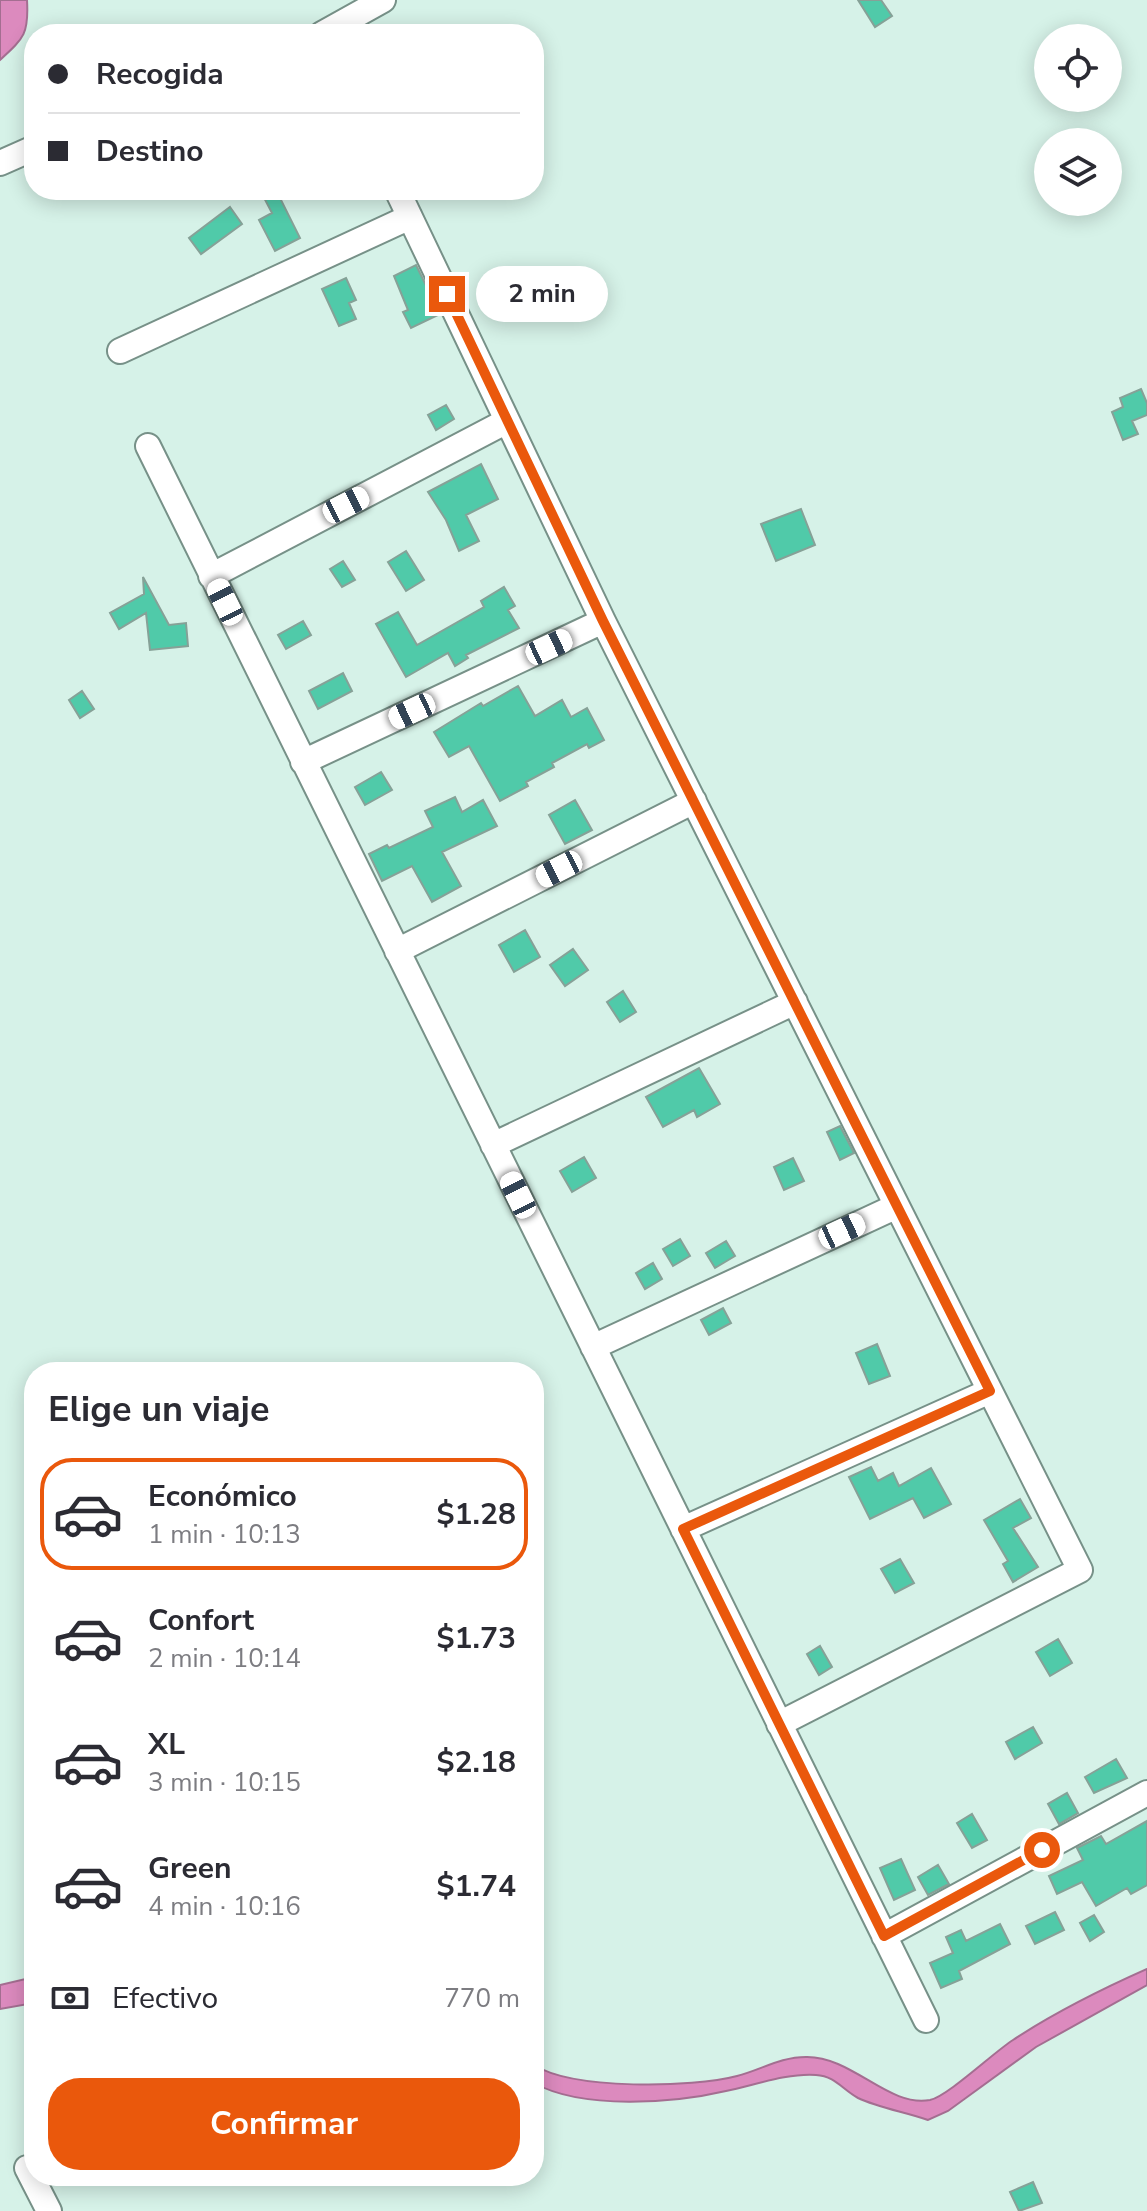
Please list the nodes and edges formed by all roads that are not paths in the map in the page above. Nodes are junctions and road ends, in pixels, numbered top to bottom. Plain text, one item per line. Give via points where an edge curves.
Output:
1 (383, 0) edge
2 (340, 24) edge
3 (24, 152) edge
4 (0, 163) edge
5 (402, 200) edge
6 (410, 217) junction
7 (120, 351) dead end
8 (507, 421) junction
9 (148, 446) dead end
10 (211, 576) junction
11 (603, 621) junction
12 (303, 762) junction
13 (694, 801) junction
14 (397, 951) junction
15 (795, 1002) junction
16 (493, 1145) junction
17 (897, 1206) junction
18 (593, 1347) junction
19 (990, 1391) junction
20 (683, 1529) junction
21 (779, 1724) junction
22 (1147, 1793) edge
23 (884, 1936) junction
24 (926, 2020) dead end
25 (36, 2186) edge
26 (49, 2211) edge

1 - 2 street
3 - 4 street
5 - 6 street
6 - 7 street
6 - 8 street
8 - 10 street
8 - 11 street
9 - 10 street
10 - 12 street
11 - 12 street
11 - 13 street
12 - 14 street
13 - 14 street
13 - 15 street
14 - 16 street
15 - 16 street
15 - 17 street
16 - 18 street
17 - 18 street
17 - 19 street
18 - 20 street
19 - 20 street
19 - 21 street via 1080,1570
20 - 21 street
21 - 23 street
22 - 23 street
23 - 24 street
25 - 26 street

